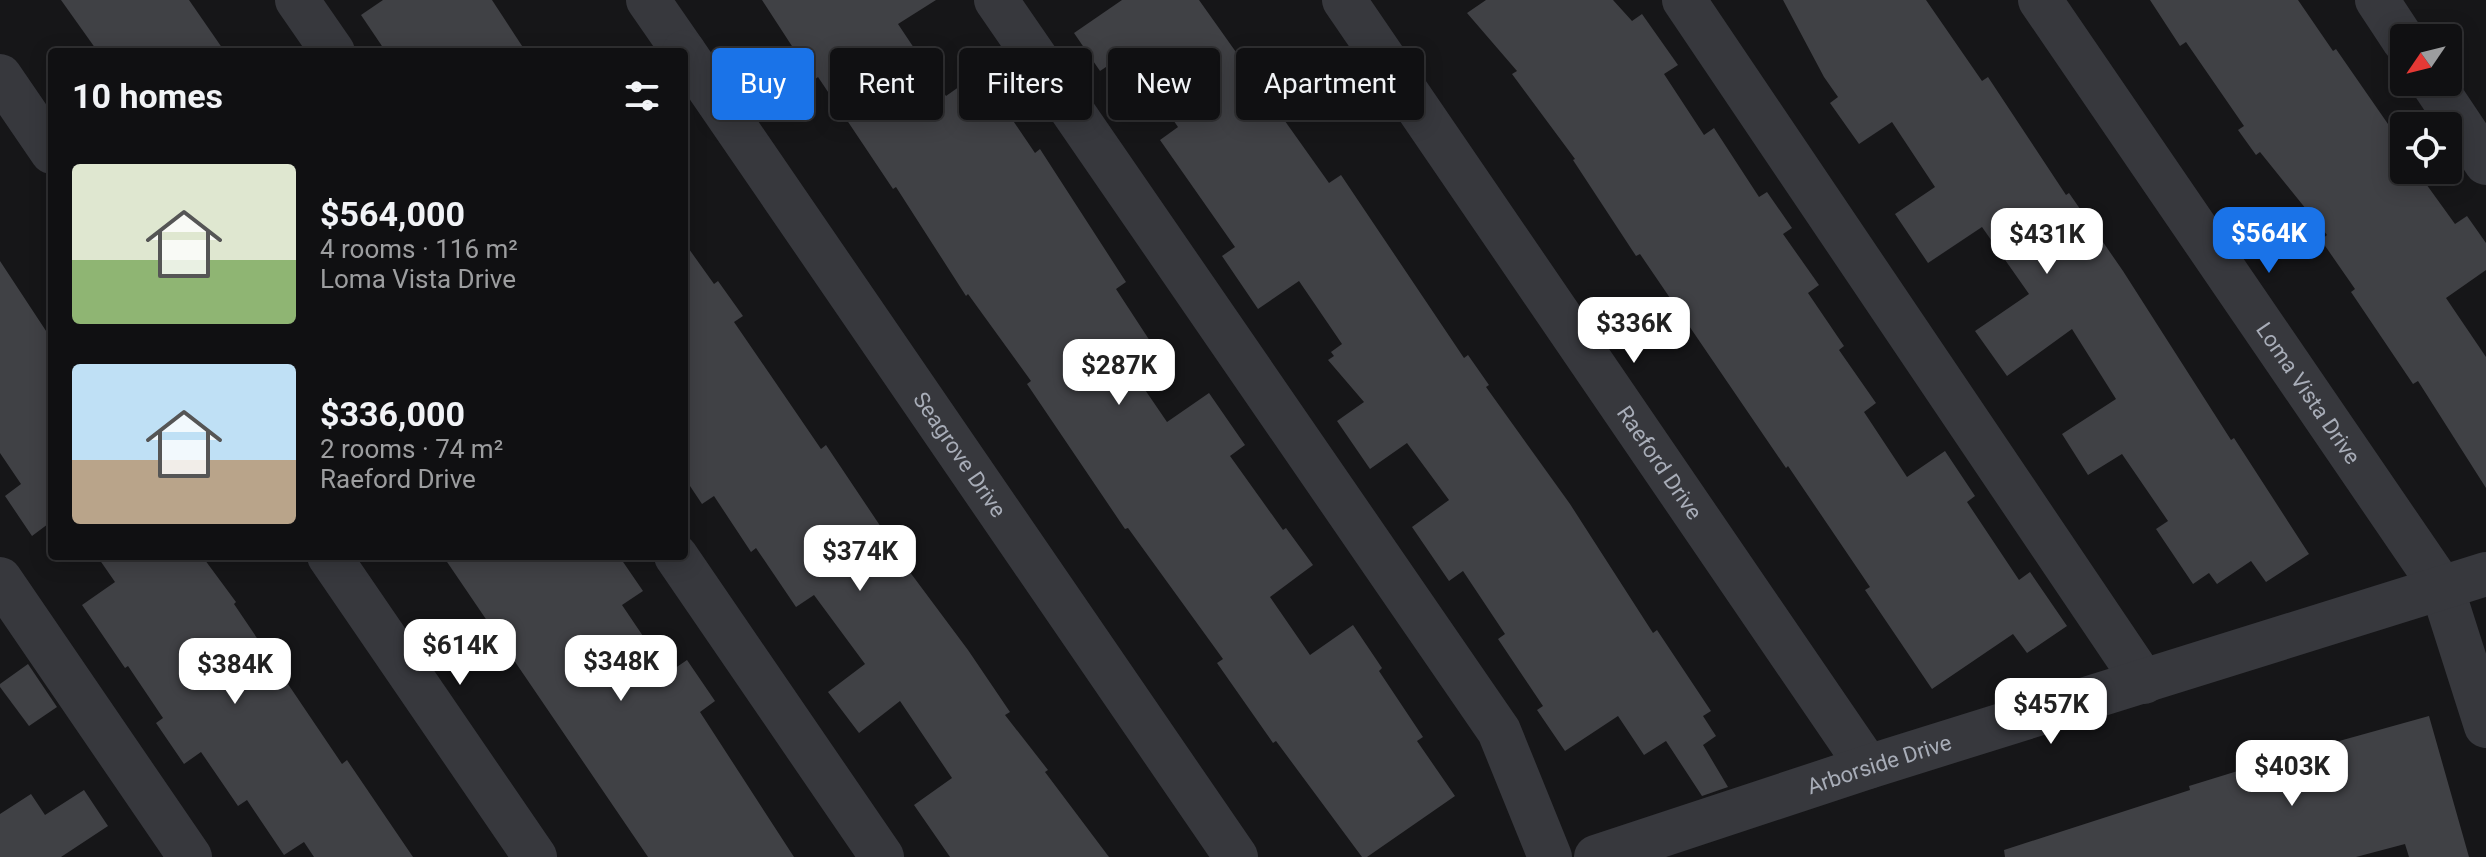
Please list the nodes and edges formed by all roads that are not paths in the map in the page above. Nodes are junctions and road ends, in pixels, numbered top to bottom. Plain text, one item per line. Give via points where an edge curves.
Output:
1 (297, 0) edge
2 (648, 0) edge
3 (996, 0) edge
4 (1344, 0) edge
5 (1684, 0) edge
6 (2040, 0) edge
7 (2377, 0) edge
8 (2393, 24) edge
9 (330, 48) edge
10 (681, 48) edge
11 (688, 58) edge
12 (0, 76) edge
13 (2441, 96) edge
14 (48, 146) edge
15 (2486, 163) edge
16 (332, 560) edge
17 (679, 560) edge
18 (2486, 574) edge
19 (0, 579) edge
20 (2442, 588) junction
21 (2144, 682) junction
22 (2486, 726) edge
23 (1868, 767) junction
24 (190, 857) edge
25 (535, 857) edge
26 (882, 857) edge
27 (1236, 857) edge
28 (1550, 857) edge
29 (1596, 857) edge

1 - 9 street
2 - 10 street, Seagrove Drive
3 - 28 street via 1499,731
4 - 23 street, Raeford Drive
5 - 21 street
6 - 20 street, Loma Vista Drive
7 - 8 street
11 - 27 street, Seagrove Drive
12 - 14 street
13 - 15 street
16 - 25 street
17 - 26 street
18 - 20 street, Arborside Drive
19 - 24 street
20 - 21 street, Arborside Drive
20 - 22 street, Loma Vista Drive
21 - 23 street, Arborside Drive
23 - 29 street, Arborside Drive

